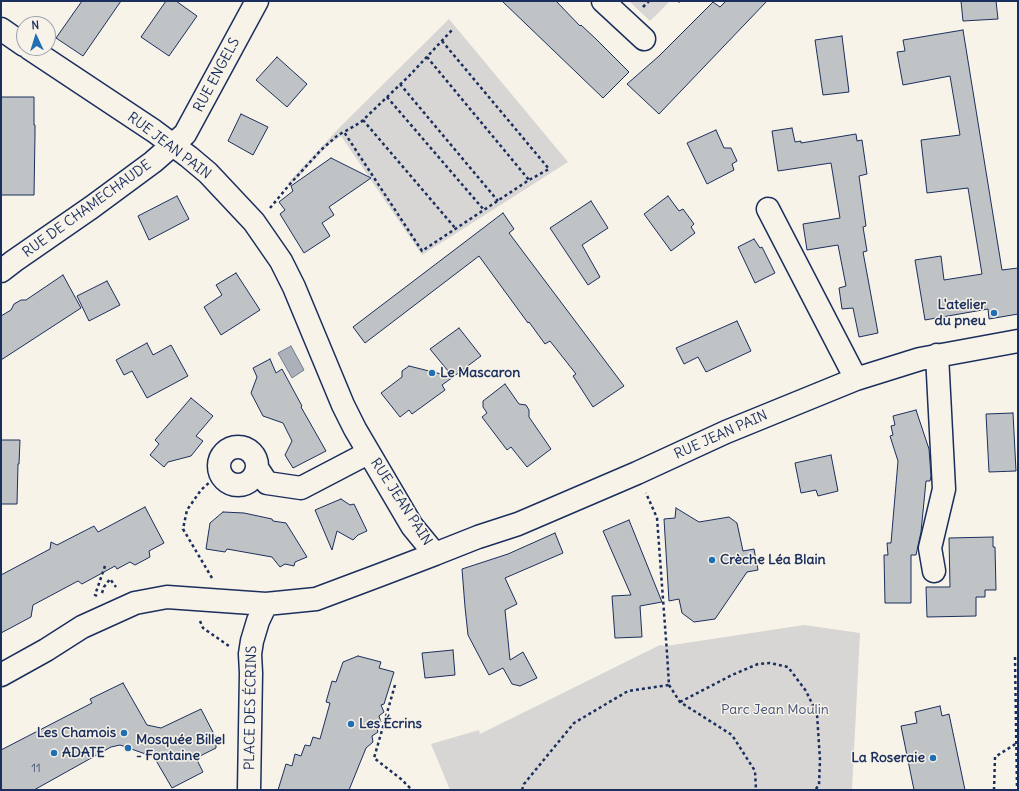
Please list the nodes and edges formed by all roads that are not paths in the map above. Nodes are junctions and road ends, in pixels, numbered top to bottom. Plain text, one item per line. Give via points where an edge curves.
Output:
1 (257, 1) edge
2 (604, 1) edge
3 (1, 29) edge
4 (16, 39) edge
5 (644, 39) dead end
6 (41, 56) edge
7 (173, 145) junction
8 (768, 209) dead end
9 (5, 264) edge
10 (1018, 341) edge
11 (938, 355) junction
12 (856, 378) junction
13 (368, 453) junction
14 (220, 473) road end
15 (435, 554) junction
16 (934, 571) dead end
17 (266, 604) junction
18 (1, 676) edge
19 (249, 790) edge

1 - 7 street, RUE ENGELS via 185,134
2 - 5 street
3 - 4 street
6 - 7 street, RUE JEAN PAIN
7 - 9 street, RUE DE CHAMECHAUDE via 92,207
7 - 13 street, RUE JEAN PAIN via 208,172 254,222 281,261 343,405
8 - 12 street
10 - 11 street, RUE JEAN PAIN
11 - 12 street, RUE JEAN PAIN
11 - 16 street via 944,489 930,548
12 - 15 street, RUE JEAN PAIN via 518,524
13 - 14 street via 301,488 267,484 257,468 252,480 240,485 228,482
13 - 15 street, RUE JEAN PAIN via 412,526
15 - 17 street via 316,598
17 - 18 street via 167,597 135,603 82,627
17 - 19 street, PLACE DES ÉCRINS via 256,628 250,654

